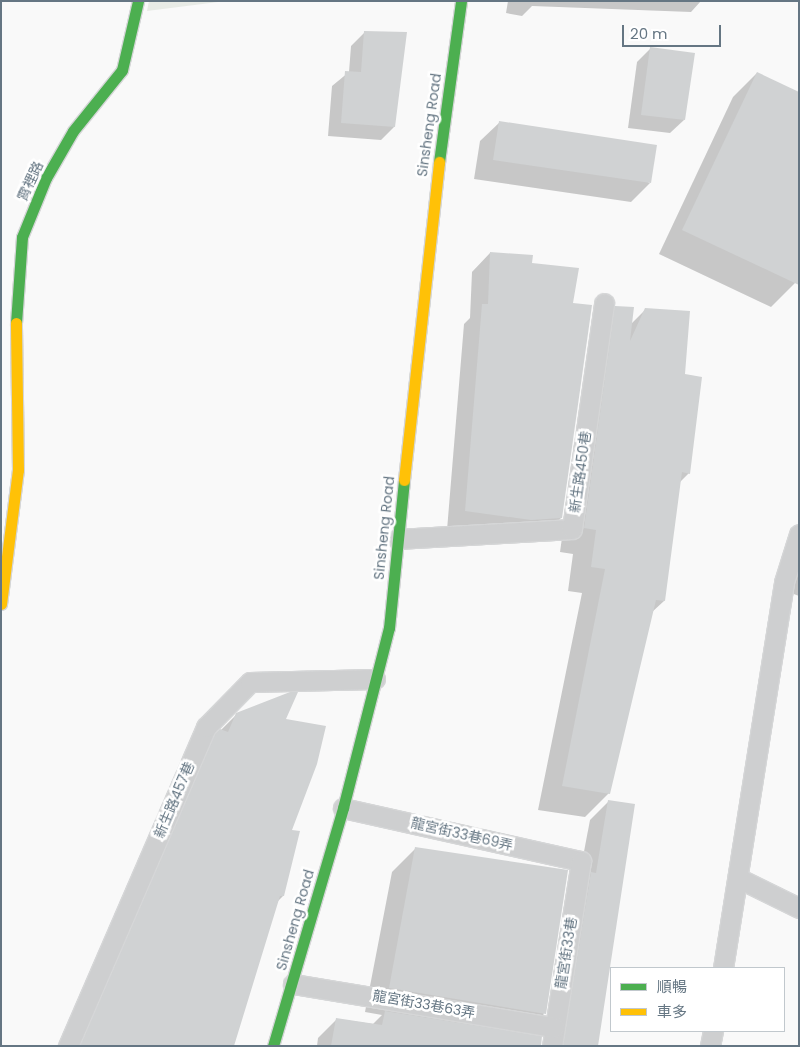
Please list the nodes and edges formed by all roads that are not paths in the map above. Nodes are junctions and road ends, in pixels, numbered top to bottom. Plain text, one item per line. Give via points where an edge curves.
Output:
1 (138, 1) edge
2 (462, 1) edge
3 (604, 303) dead end
4 (799, 534) edge
5 (398, 539) junction
6 (1, 604) edge
7 (375, 679) junction
8 (343, 808) junction
9 (581, 861) joint
10 (738, 878) junction
11 (799, 908) edge
12 (723, 967) edge
13 (293, 984) junction
14 (713, 1032) edge
15 (553, 1037) edge
16 (68, 1046) edge
17 (273, 1046) edge
18 (710, 1046) edge

1 - 6 street, 霄裡路 via 122,70 73,131 46,178 22,237 14,353 18,470
2 - 5 street, Sinsheng Road via 428,242
3 - 5 lane, 新生路450巷 via 572,529
4 - 10 lane via 784,582
5 - 7 street, Sinsheng Road via 389,628
7 - 8 street, Sinsheng Road
7 - 16 lane, 新生路457巷 via 250,682 206,727
8 - 9 lane, 龍宮街33巷69弄
8 - 13 street, Sinsheng Road
9 - 15 lane, 龍宮街33巷
10 - 11 lane
10 - 12 lane
13 - 15 lane, 龍宮街33巷63弄
13 - 17 street, Sinsheng Road
14 - 18 lane

